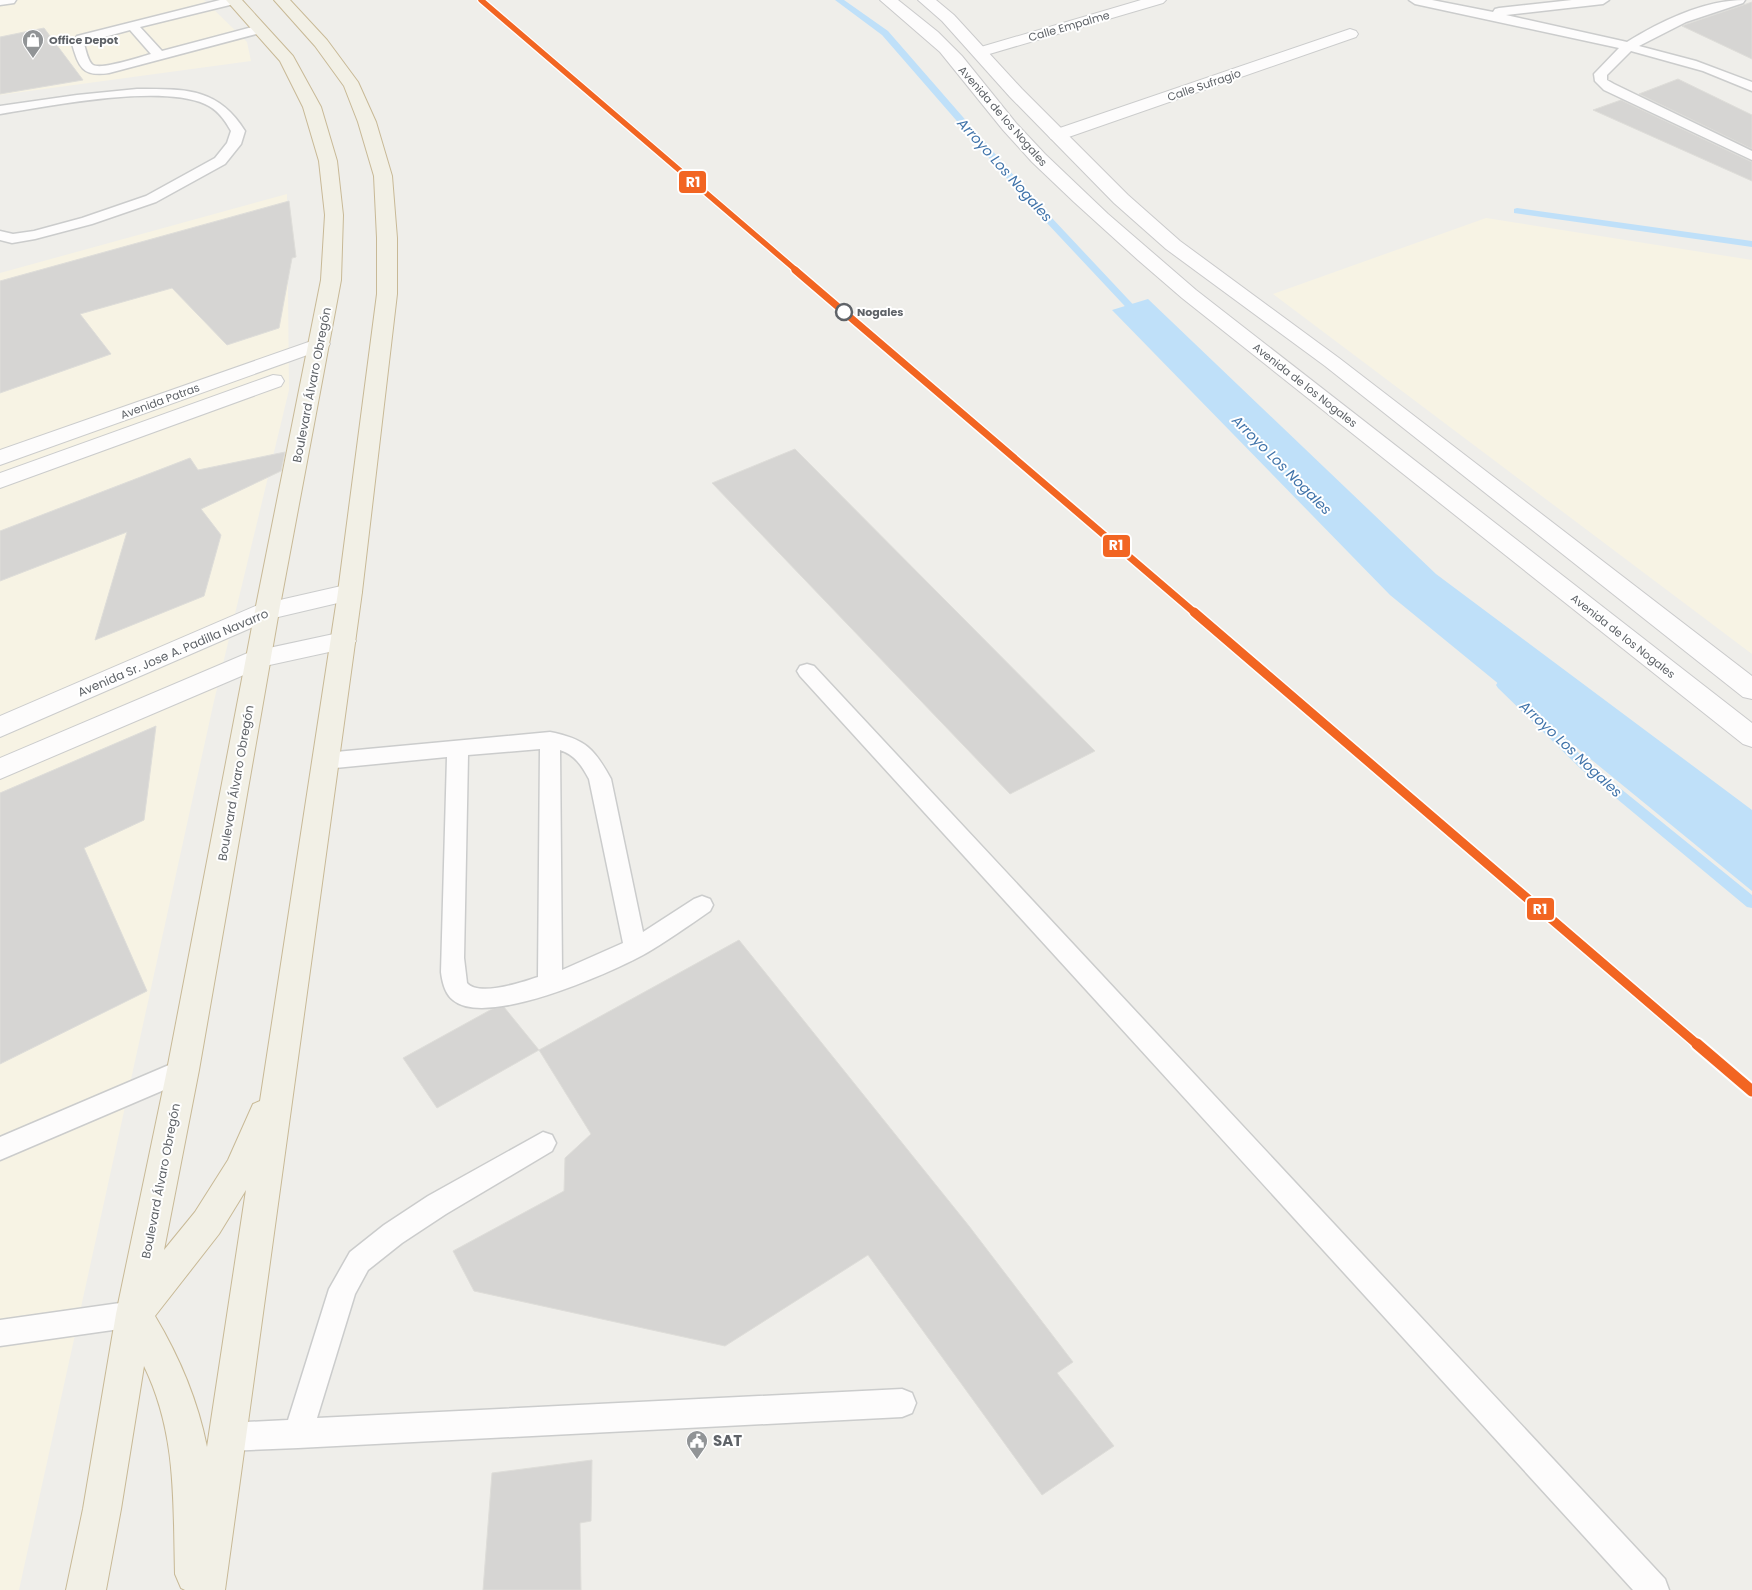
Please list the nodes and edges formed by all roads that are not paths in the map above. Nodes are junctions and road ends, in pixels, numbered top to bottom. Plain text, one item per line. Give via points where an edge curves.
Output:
1 (10, 0) edge
2 (234, 0) edge
3 (282, 0) edge
4 (888, 0) edge
5 (926, 0) edge
6 (1158, 0) edge
7 (1415, 0) edge
8 (1602, 0) edge
9 (1739, 0) edge
10 (0, 1) edge
11 (1482, 14) junction
12 (132, 25) junction
13 (260, 29) junction
14 (1350, 34) dead end
15 (1628, 46) junction
16 (980, 52) junction
17 (159, 56) junction
18 (1752, 86) edge
19 (0, 110) edge
20 (1057, 135) junction
21 (1752, 156) edge
22 (0, 235) edge
23 (318, 355) junction
24 (0, 458) edge
25 (0, 481) edge
26 (350, 592) junction
27 (267, 611) junction
28 (343, 641) junction
29 (259, 658) junction
30 (807, 671) dead end
31 (1752, 690) edge
32 (0, 727) edge
33 (1752, 737) edge
34 (550, 740) junction
35 (458, 748) junction
36 (325, 761) junction
37 (0, 769) edge
38 (702, 905) dead end
39 (635, 948) junction
40 (550, 984) junction
41 (183, 1070) junction
42 (279, 1078) junction
43 (543, 1143) dead end
44 (0, 1150) edge
45 (134, 1314) junction
46 (0, 1333) edge
47 (902, 1403) dead end
48 (298, 1434) junction
49 (227, 1438) junction
50 (86, 1590) edge
51 (196, 1590) edge
52 (205, 1590) edge
53 (1654, 1590) edge

1 - 10 lane
2 - 12 lane
2 - 13 highway, Boulevard Álvaro Obregón
3 - 26 highway via 321,43 352,86 383,176 387,294
4 - 33 main road, Avenida de los Nogales via 947,50 1017,136 1116,232 1189,294
5 - 16 main road, Avenida de los Nogales
6 - 16 main road, Calle Empalme
7 - 11 lane
8 - 11 lane
9 - 15 lane via 1674,22
11 - 15 lane
12 - 17 lane
12 - 17 lane via 81,40 78,44 85,67 98,72
13 - 17 lane
13 - 23 highway, Boulevard Álvaro Obregón via 287,59 312,107 328,161 334,215 331,280
14 - 20 main road, Calle Sufragio
15 - 18 lane via 1706,68
15 - 21 lane via 1600,74 1601,81
16 - 20 main road, Avenida de los Nogales
19 - 22 lane via 143,93 184,94 210,101 227,114 238,131 234,144 220,160 151,199 34,236 12,238
20 - 31 main road, Avenida de los Nogales via 1173,245 1332,362
23 - 24 main road, Avenida Patras
23 - 25 main road, Avenida Patras
23 - 27 highway, Boulevard Álvaro Obregón
26 - 27 main road, Avenida Sr. Jose A. Padilla Navarro
26 - 28 highway
27 - 29 highway, Boulevard Álvaro Obregón
27 - 32 main road, Avenida Sr. Jose A. Padilla Navarro
28 - 29 main road
28 - 36 highway
29 - 37 main road
29 - 41 highway, Boulevard Álvaro Obregón
30 - 53 lane
34 - 35 lane
34 - 39 lane via 571,743 592,763 600,779
34 - 40 lane
35 - 36 lane
35 - 40 lane via 454,981 462,994 477,1000 504,997
36 - 42 highway
38 - 39 lane
39 - 40 lane via 600,966
41 - 44 lane
41 - 45 highway, Boulevard Álvaro Obregón
42 - 45 highway via 241,1169 207,1223
42 - 49 highway
43 - 48 lane via 437,1205 359,1261 343,1289
45 - 46 lane
45 - 50 highway, Boulevard Álvaro Obregón
45 - 51 highway via 154,1346 175,1394 189,1450
47 - 48 lane
48 - 49 lane
49 - 52 highway

